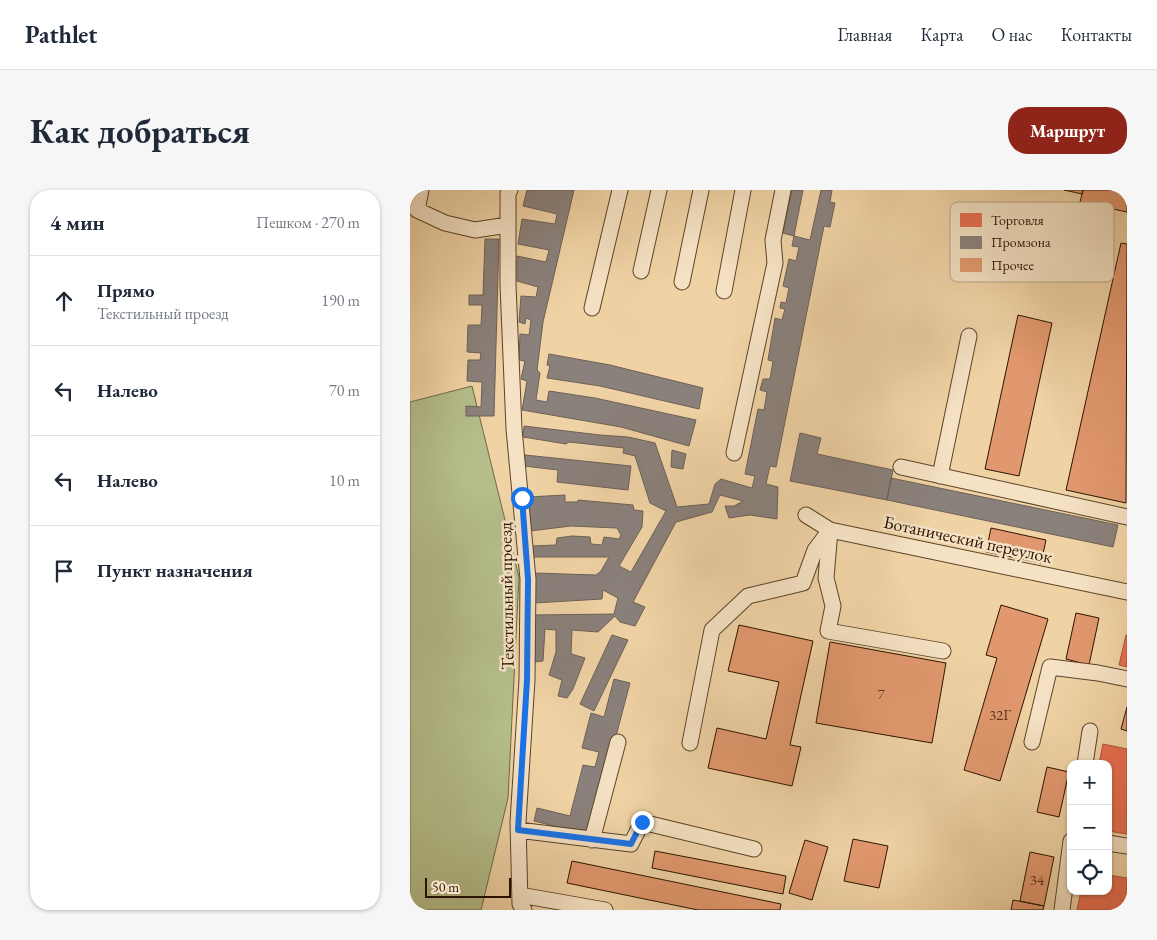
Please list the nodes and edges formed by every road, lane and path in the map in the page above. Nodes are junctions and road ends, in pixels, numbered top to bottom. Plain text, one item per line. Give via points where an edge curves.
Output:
1 (421, 190) edge
2 (510, 190) edge
3 (620, 190) edge
4 (659, 190) edge
5 (701, 190) edge
6 (743, 190) edge
7 (783, 190) edge
8 (508, 225) junction
9 (641, 271) dead end
10 (682, 282) dead end
11 (724, 291) dead end
12 (592, 308) dead end
13 (969, 336) dead end
14 (734, 453) dead end
15 (901, 467) dead end
16 (940, 476) junction
17 (806, 515) dead end
18 (1127, 517) edge
19 (830, 530) junction
20 (1127, 592) edge
21 (943, 651) dead end
22 (1127, 679) edge
23 (1090, 731) dead end
24 (618, 742) dead end
25 (1032, 742) dead end
26 (690, 743) dead end
27 (1085, 760) edge
28 (518, 830) junction
29 (592, 840) junction
30 (1112, 844) edge
31 (1127, 846) edge
32 (754, 849) dead end
33 (1070, 850) edge
34 (520, 895) junction
35 (524, 910) edge
36 (605, 910) edge
37 (1062, 910) edge

1 - 8 street via 417,210 445,223 475,230
2 - 8 street, Текстильный проезд
3 - 12 street
4 - 9 street
5 - 10 street
6 - 11 street
7 - 14 street via 773,240 775,263
8 - 28 street, Текстильный проезд via 514,429 528,579 527,680
13 - 16 street
15 - 16 street
16 - 18 street
17 - 19 street, Ботанический переулок
19 - 20 street, Ботанический переулок
19 - 21 street via 826,578 833,606 828,631
19 - 26 street via 815,550 803,583 748,596 712,630
22 - 25 street via 1050,667
23 - 27 street
24 - 29 street
28 - 29 street
28 - 34 street, Текстильный проезд
29 - 32 street via 631,844 642,822
30 - 31 street
33 - 37 street
34 - 35 street, Текстильный проезд
34 - 36 street

